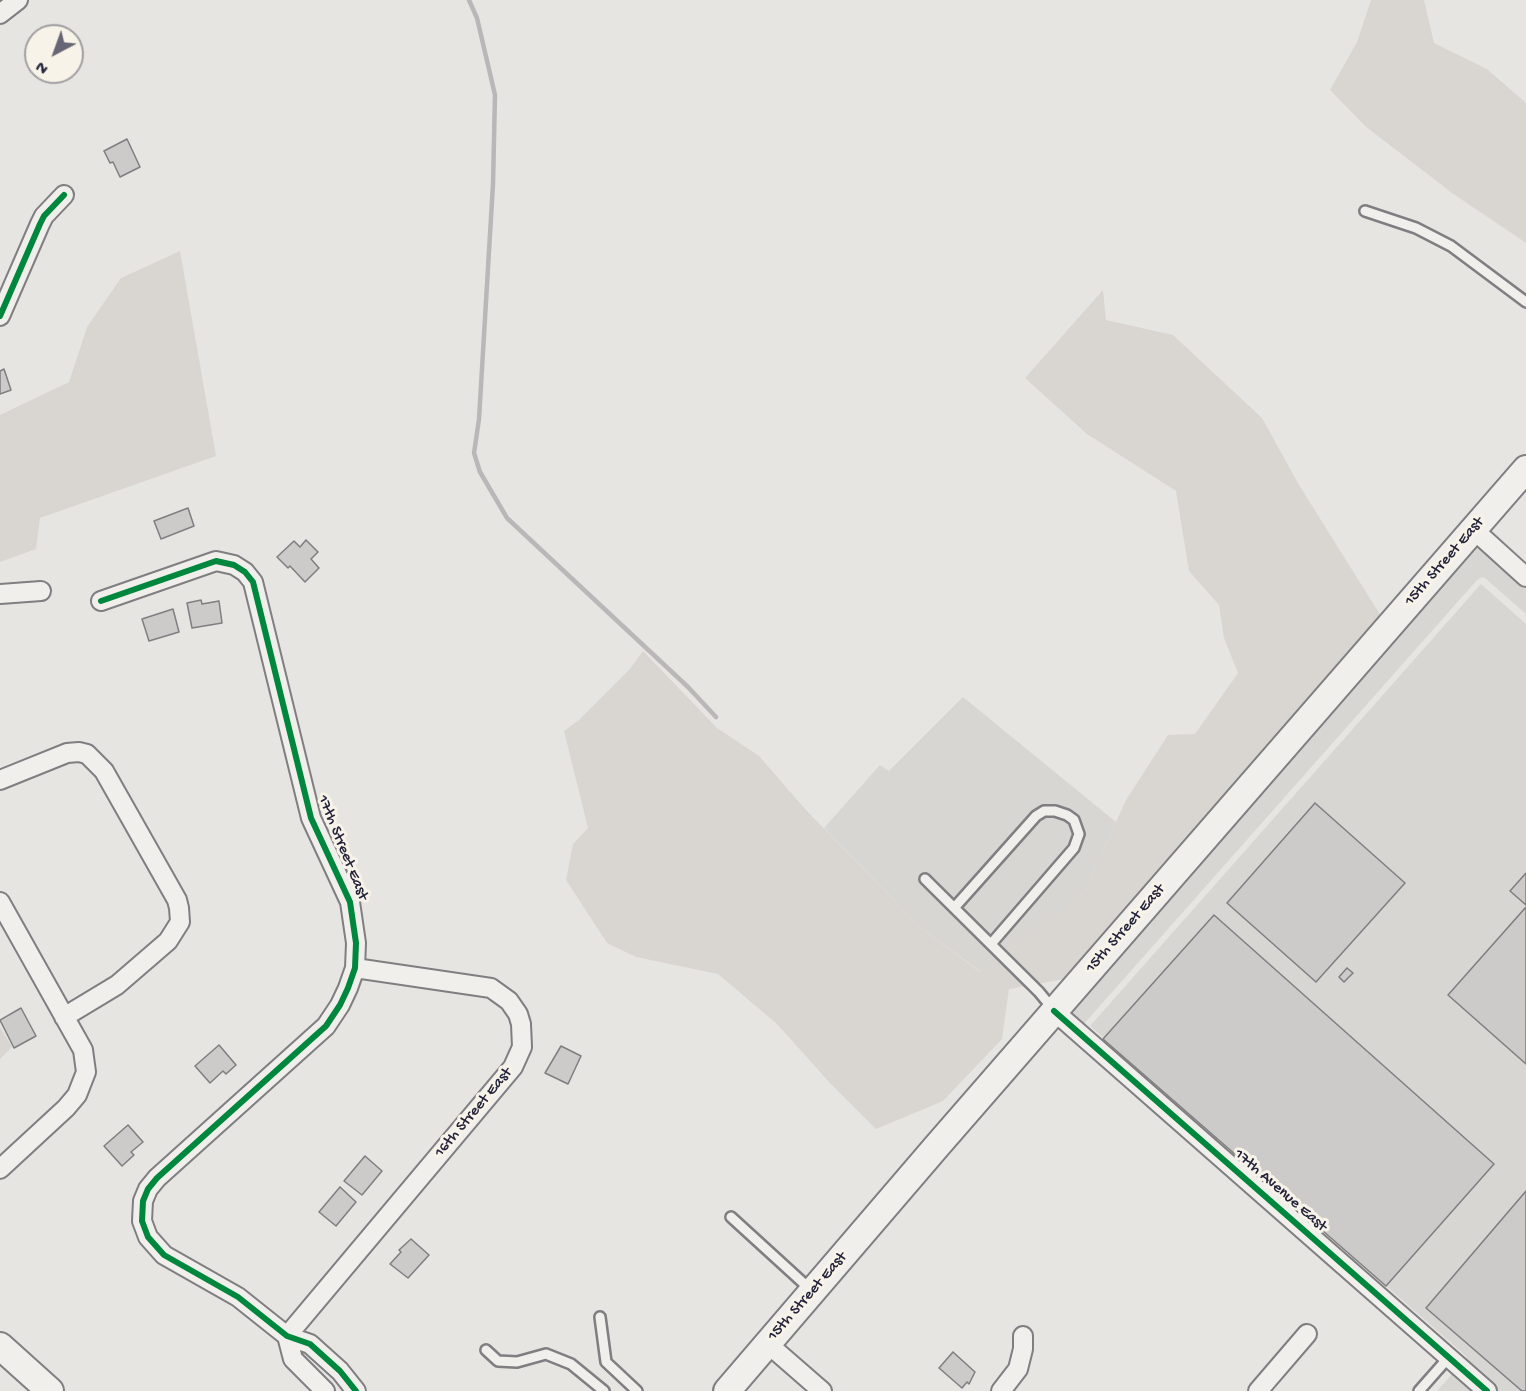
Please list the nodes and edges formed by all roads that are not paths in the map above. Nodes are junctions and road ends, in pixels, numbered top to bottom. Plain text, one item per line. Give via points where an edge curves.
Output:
1 (18, 0) edge
2 (0, 14) edge
3 (64, 195) dead end
4 (1365, 211) dead end
5 (1526, 302) edge
6 (0, 316) edge
7 (1526, 469) edge
8 (1473, 529) junction
9 (1526, 577) edge
10 (41, 591) dead end
11 (0, 594) edge
12 (101, 601) dead end
13 (0, 780) edge
14 (925, 879) dead end
15 (0, 902) edge
16 (954, 908) junction
17 (991, 944) junction
18 (355, 968) junction
19 (1054, 1011) junction
20 (64, 1017) junction
21 (0, 1169) edge
22 (731, 1217) dead end
23 (813, 1292) junction
24 (600, 1317) dead end
25 (1307, 1334) dead end
26 (286, 1336) junction
27 (1023, 1336) dead end
28 (768, 1344) junction
29 (0, 1346) edge
30 (486, 1350) dead end
31 (1449, 1357) junction
32 (50, 1391) edge
33 (325, 1391) edge
34 (356, 1391) edge
35 (604, 1391) edge
36 (637, 1391) edge
37 (727, 1391) edge
38 (822, 1391) edge
39 (1001, 1391) edge
40 (1258, 1391) edge
41 (1419, 1391) edge
42 (1487, 1391) edge

1 - 2 street
3 - 6 street via 44,216
4 - 5 lane via 1416,228 1451,246
7 - 8 main road, 15th Street East
8 - 9 street
8 - 19 main road, 15th Street East
10 - 11 street
12 - 18 street, 17th Street East via 216,561 234,565 253,582 311,818 350,902
13 - 20 street via 67,753 87,754 104,771 177,900 180,922 168,941 117,985
14 - 16 lane
15 - 20 street
16 - 17 lane
16 - 17 lane via 1036,816 1055,811 1074,820 1079,834 1074,848
17 - 19 lane
18 - 26 street, 17th Street East via 340,1005 326,1026 157,1178 148,1189 142,1211 148,1237 164,1255 238,1297
18 - 26 street, 16th Street East via 491,988 509,1001 518,1014 522,1047 513,1067
19 - 23 main road, 15th Street East
19 - 31 street, 17th Avenue East
20 - 21 street via 85,1057 84,1080 66,1108
22 - 23 lane
23 - 28 main road, 15th Street East
24 - 36 lane via 606,1362
25 - 40 street
26 - 33 street via 293,1359
26 - 34 street via 310,1344
27 - 39 street via 1018,1369
28 - 37 main road, 15th Street East
28 - 38 street
29 - 32 main road
30 - 35 lane via 498,1361 517,1362 546,1354 571,1364
31 - 41 lane
31 - 42 street, 17th Avenue East

